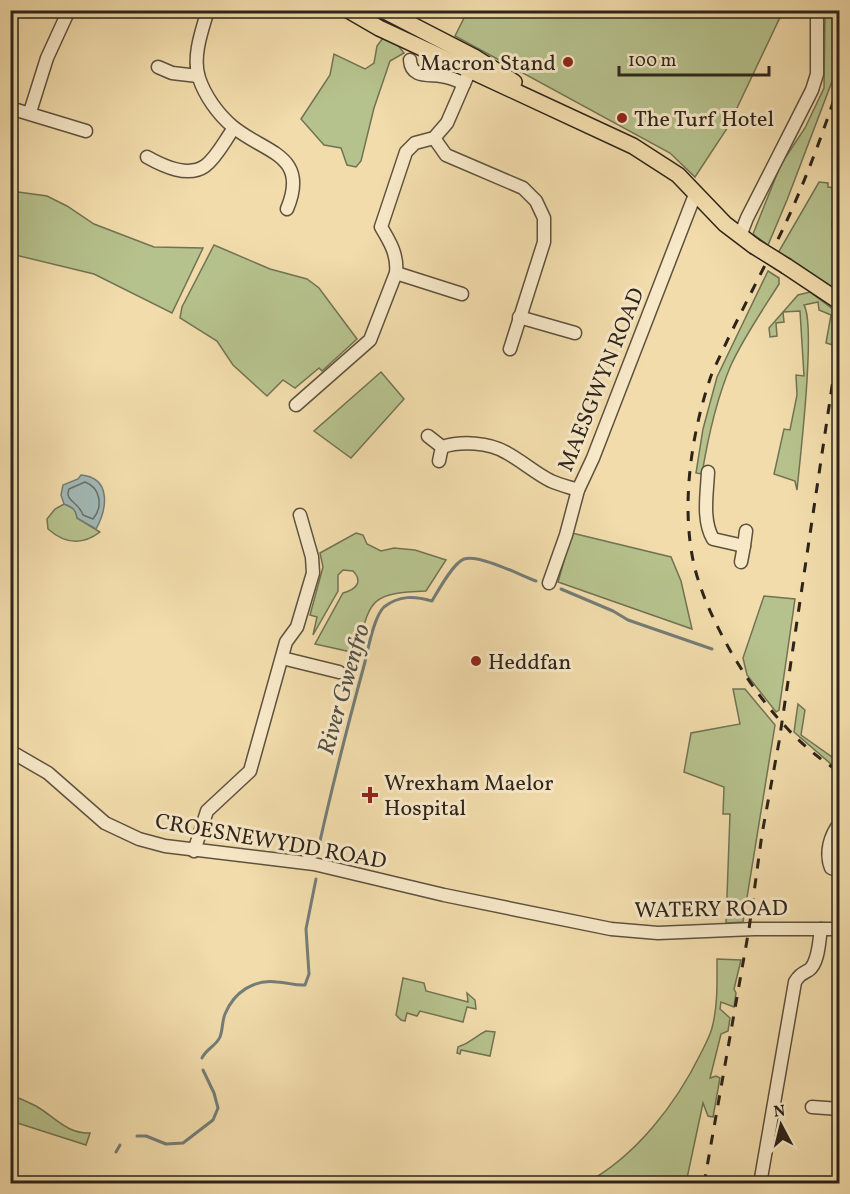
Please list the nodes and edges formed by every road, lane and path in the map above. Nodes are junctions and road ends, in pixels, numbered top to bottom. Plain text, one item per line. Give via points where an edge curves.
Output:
1 (69, 10) edge
2 (208, 10) edge
3 (348, 10) edge
4 (383, 10) edge
5 (817, 10) edge
6 (410, 60) dead end
7 (158, 66) dead end
8 (470, 71) junction
9 (198, 76) junction
10 (10, 108) edge
11 (30, 112) junction
12 (234, 128) junction
13 (86, 131) dead end
14 (434, 138) junction
15 (147, 158) dead end
16 (696, 192) junction
17 (287, 209) dead end
18 (740, 236) junction
19 (396, 273) junction
20 (462, 294) dead end
21 (840, 302) edge
22 (519, 317) junction
23 (575, 333) dead end
24 (510, 349) dead end
25 (296, 405) dead end
26 (428, 436) dead end
27 (442, 447) junction
28 (439, 461) dead end
29 (708, 472) dead end
30 (578, 490) junction
31 (300, 515) dead end
32 (746, 531) dead end
33 (744, 546) junction
34 (741, 562) dead end
35 (549, 582) dead end
36 (282, 658) junction
37 (339, 672) dead end
38 (10, 752) edge
39 (840, 823) edge
40 (194, 851) junction
41 (840, 871) edge
42 (584, 924) joint
43 (821, 928) junction
44 (840, 929) edge
45 (812, 1107) dead end
46 (840, 1109) edge
47 (760, 1184) edge

1 - 11 street via 47,58
2 - 9 street via 197,51
3 - 8 main road
4 - 8 main road
5 - 18 street via 817,74 812,90
6 - 8 street via 416,73 426,76 455,80
7 - 9 street via 172,73
8 - 14 street via 447,123
8 - 16 main road via 632,146 678,175
9 - 12 street via 216,110
10 - 11 street
11 - 13 street
12 - 15 street via 199,170 166,168
12 - 17 street via 277,153 289,165 293,180
14 - 19 street via 415,143 406,152 381,227 393,247
14 - 22 street via 446,155 523,188 537,201 544,218 544,242
16 - 18 main road
16 - 30 street, MAESGWYN ROAD
18 - 21 main road, bridge
19 - 20 street
19 - 25 street via 370,340
22 - 23 street
22 - 24 street
26 - 27 street
27 - 28 street
27 - 30 street via 490,446 552,481
29 - 33 street via 708,531 713,539
30 - 35 street, MAESGWYN ROAD
31 - 36 street via 313,573 297,627 286,642
32 - 33 street
33 - 34 street
36 - 37 street
36 - 40 street via 250,771 207,811
38 - 40 street, CROESNEWYDD ROAD via 48,773 105,823 121,832
39 - 41 street via 833,832 829,851 831,868
40 - 42 street, CROESNEWYDD ROAD via 314,864
42 - 43 street, WATERY ROAD via 658,933
43 - 44 street, WATERY ROAD
43 - 47 street via 815,960 795,982
45 - 46 street

